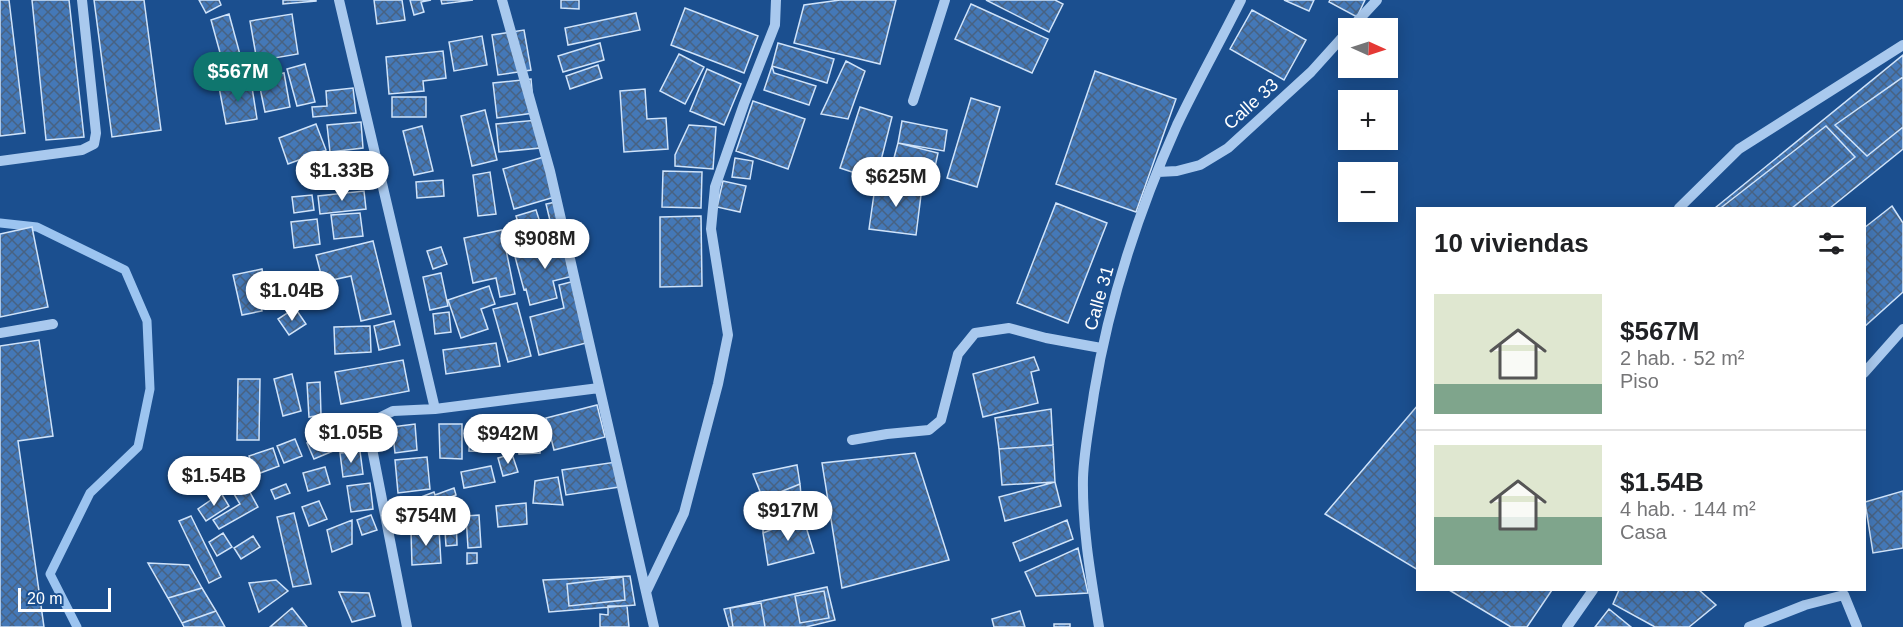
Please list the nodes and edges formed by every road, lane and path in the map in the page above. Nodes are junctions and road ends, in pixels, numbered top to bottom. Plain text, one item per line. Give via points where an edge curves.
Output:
1 (82, 0) edge
2 (339, 0) edge
3 (502, 0) edge
4 (776, 0) edge
5 (945, 0) edge
6 (1240, 0) edge
7 (1377, 0) edge
8 (1361, 18) edge
9 (1338, 43) edge
10 (1903, 45) edge
11 (913, 101) dead end
12 (0, 161) edge
13 (1158, 172) junction
14 (1679, 207) edge
15 (53, 324) dead end
16 (1903, 329) edge
17 (0, 333) edge
18 (1101, 348) junction
19 (1866, 371) edge
20 (599, 388) junction
21 (435, 408) junction
22 (852, 440) dead end
23 (1592, 591) edge
24 (646, 592) junction
25 (1843, 592) edge
26 (407, 627) edge
27 (654, 627) edge
28 (1099, 627) edge
29 (1567, 627) edge
30 (1749, 627) edge
31 (1857, 627) edge

1 - 12 street via 94,144 82,150
2 - 21 street
3 - 20 street via 550,171
4 - 24 street via 775,25 715,187 711,230 728,335 718,384 684,513
5 - 11 street
6 - 13 street, Calle 31
7 - 8 street, Calle 33
9 - 13 street, Calle 33 via 1228,148 1200,165
10 - 14 street via 1739,149
13 - 18 street, Calle 31 via 1138,223
15 - 17 street
16 - 19 street
18 - 22 street via 1009,328 975,333 958,354 942,420 929,430
18 - 28 street, Calle 31 via 1083,478 1087,550
20 - 21 street
20 - 24 street
21 - 26 street via 393,411 368,428
23 - 29 street
24 - 27 street
25 - 30 street
25 - 31 street

